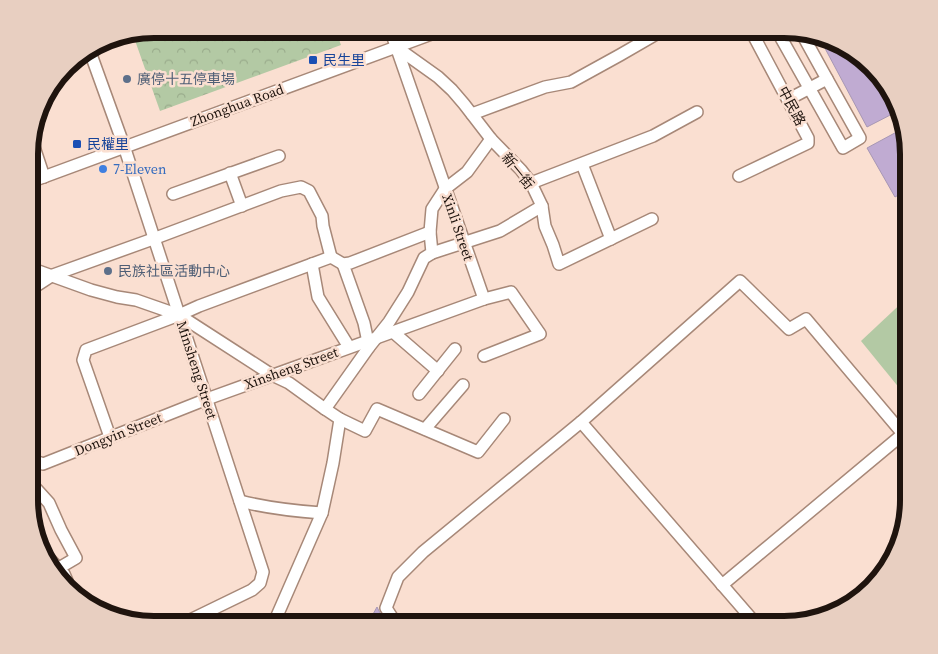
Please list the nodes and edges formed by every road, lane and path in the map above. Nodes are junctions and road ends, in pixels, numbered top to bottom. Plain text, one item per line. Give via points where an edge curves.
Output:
1 (393, 38) edge
2 (420, 38) edge
3 (649, 38) edge
4 (755, 38) edge
5 (781, 38) edge
6 (806, 40) edge
7 (396, 47) junction
8 (91, 55) edge
9 (827, 79) junction
10 (809, 88) junction
11 (789, 99) junction
12 (697, 112) dead end
13 (472, 114) junction
14 (491, 139) junction
15 (124, 146) junction
16 (279, 156) dead end
17 (38, 159) edge
18 (582, 164) junction
19 (230, 173) junction
20 (739, 176) dead end
21 (44, 177) junction
22 (38, 179) edge
23 (531, 184) junction
24 (445, 189) junction
25 (173, 194) dead end
26 (242, 206) junction
27 (542, 206) junction
28 (652, 219) dead end
29 (430, 232) junction
30 (153, 239) junction
31 (611, 239) junction
32 (464, 243) junction
33 (432, 253) junction
34 (331, 257) junction
35 (312, 264) junction
36 (344, 264) junction
37 (38, 271) edge
38 (52, 275) junction
39 (38, 285) edge
40 (484, 299) junction
41 (179, 315) junction
42 (393, 332) junction
43 (371, 342) junction
44 (349, 347) junction
45 (455, 349) dead end
46 (484, 356) dead end
47 (438, 371) junction
48 (272, 375) junction
49 (463, 385) dead end
50 (419, 394) dead end
51 (207, 399) junction
52 (325, 410) junction
53 (340, 419) junction
54 (504, 419) dead end
55 (581, 422) junction
56 (425, 429) junction
57 (900, 430) edge
58 (110, 437) junction
59 (900, 442) edge
60 (38, 462) edge
61 (38, 491) edge
62 (240, 502) junction
63 (322, 513) junction
64 (59, 568) joint
65 (65, 575) edge
66 (722, 585) junction
67 (199, 616) edge
68 (277, 616) edge
69 (391, 616) edge
70 (749, 616) edge

1 - 7 street, Xinli Street
2 - 7 street, Zhonghua Road
3 - 13 street via 571,82 544,86
4 - 11 street, 中民路
5 - 10 street
6 - 9 street
7 - 13 street, 新一街 via 438,77
7 - 15 street, Zhonghua Road
7 - 24 street, Xinli Street
8 - 15 street, Minsheng Street
9 - 10 street
9 - 10 street via 860,138 843,148
10 - 11 street
11 - 20 street, 中民路 via 808,143
12 - 18 street via 653,136
13 - 14 street, 新一街
14 - 23 street, 新一街
14 - 24 street via 467,172
15 - 21 street, Zhonghua Road
15 - 30 street, Minsheng Street
16 - 19 street
17 - 21 street
18 - 23 street
18 - 31 street
19 - 25 street
19 - 26 street
21 - 22 street, Zhonghua Road
23 - 27 street, 新一街
24 - 29 street via 432,209
24 - 32 street, Xinli Street
26 - 30 street
26 - 34 street via 282,191 301,187 309,191 322,216
27 - 31 street, 新一街 via 545,226 559,264
27 - 32 street via 500,231
28 - 31 street, 新一街
29 - 33 street
29 - 36 street
30 - 38 street
30 - 41 street, Minsheng Street
32 - 33 street
32 - 40 street, Xinli Street
33 - 43 street via 424,258 408,292 389,322
34 - 35 street
34 - 36 street
35 - 41 street
35 - 44 street via 318,297
36 - 43 street
37 - 38 street
38 - 39 street
38 - 41 street via 91,290 136,300
40 - 42 street
40 - 46 street via 511,292 540,334
41 - 48 street
41 - 51 street, Minsheng Street
41 - 58 street via 86,350 83,360
42 - 43 street
42 - 47 street
43 - 44 street, Xinsheng Street
43 - 52 street
44 - 48 street, Xinsheng Street
45 - 47 street
47 - 50 street
48 - 51 street, Xinsheng Street
48 - 52 street via 289,383
49 - 56 street
51 - 58 street, Dongyin Street
51 - 62 street, Minsheng Street
52 - 53 street
53 - 56 street via 365,430 377,409
53 - 63 street
54 - 56 street via 478,452
55 - 57 street via 740,281 789,329 806,319
55 - 66 street
55 - 69 street via 423,552 398,577 386,608
58 - 60 street, Dongyin Street via 43,464
59 - 66 street
61 - 64 street via 49,503 76,558
62 - 63 street
62 - 67 street, Minsheng Street via 262,572 260,583
63 - 68 street
64 - 65 street
66 - 70 street

